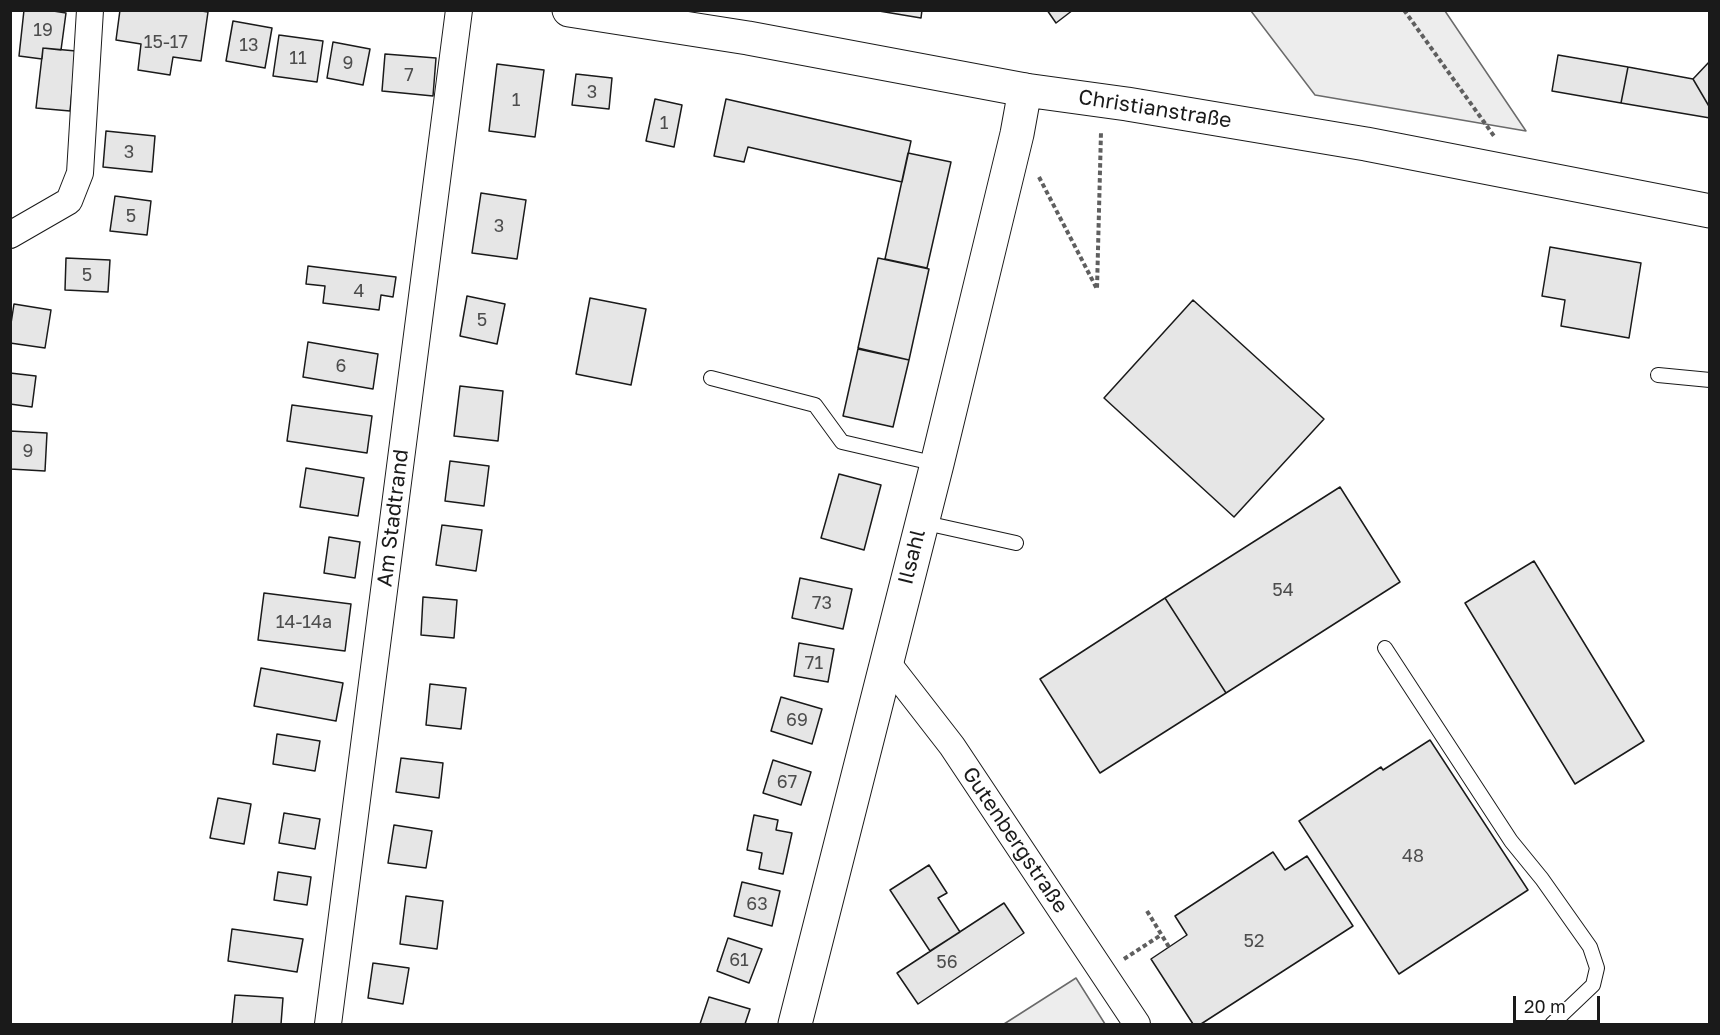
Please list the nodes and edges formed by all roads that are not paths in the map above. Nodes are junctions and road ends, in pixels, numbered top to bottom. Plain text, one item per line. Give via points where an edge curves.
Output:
1 (90, 10) edge
2 (459, 10) edge
3 (589, 12) edge
4 (1025, 90) junction
5 (1710, 211) edge
6 (10, 235) edge
7 (1658, 375) dead end
8 (711, 378) dead end
9 (1710, 380) edge
10 (937, 464) junction
11 (921, 522) junction
12 (1016, 543) dead end
13 (1385, 648) dead end
14 (886, 661) junction
15 (328, 1024) edge
16 (795, 1024) edge
17 (1137, 1024) edge
18 (1552, 1024) edge

1 - 6 street via 80,173 69,201
2 - 15 street, Am Stadtrand
3 - 4 main road, Christianstraße
4 - 5 main road, Christianstraße via 1289,131
4 - 10 main road, Ilsahl
7 - 9 lane
8 - 10 lane via 815,405 842,441
10 - 11 main road, Ilsahl
11 - 12 lane
11 - 14 main road, Ilsahl
13 - 18 lane via 1511,841 1590,947 1597,968 1593,985
14 - 16 main road, Ilsahl
14 - 17 street, Gutenbergstraße via 952,746

